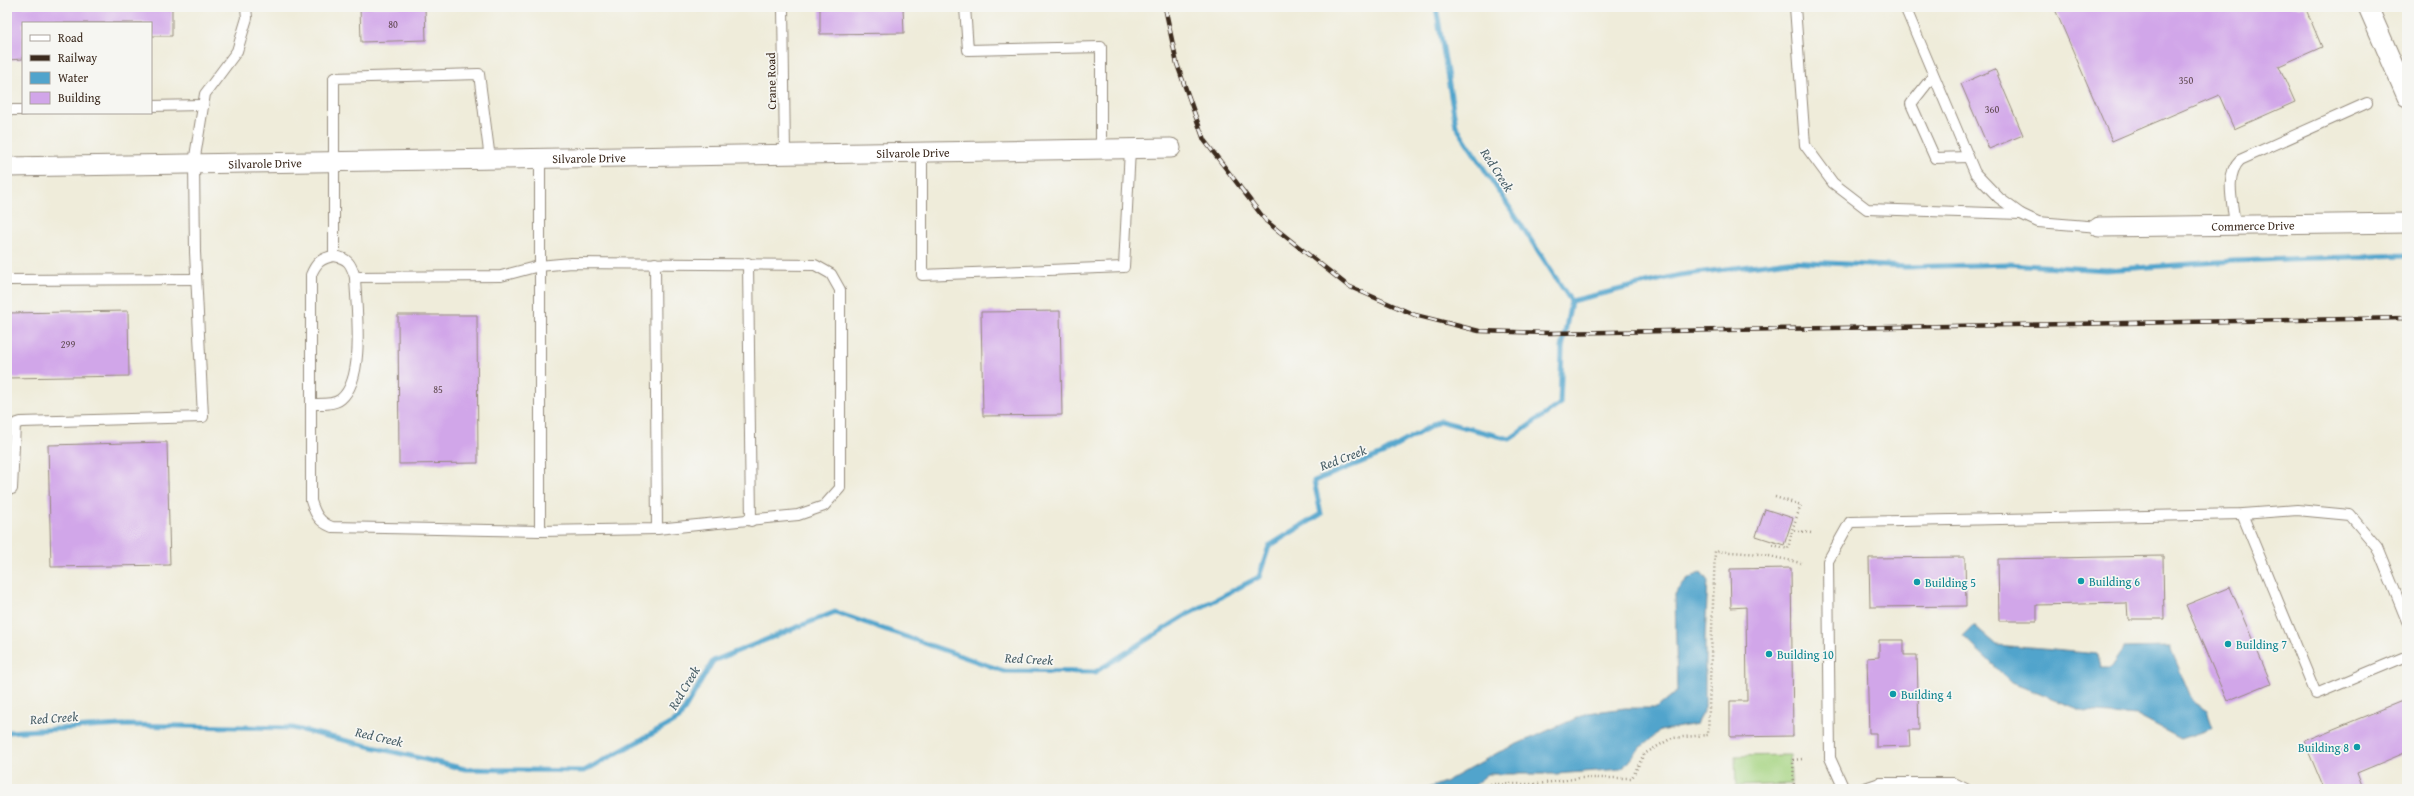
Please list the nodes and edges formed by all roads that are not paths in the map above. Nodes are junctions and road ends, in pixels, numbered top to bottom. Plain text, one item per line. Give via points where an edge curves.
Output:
1 (246, 7) edge
2 (783, 7) edge
3 (965, 7) edge
4 (1795, 7) edge
5 (1905, 7) edge
6 (2368, 7) edge
7 (1932, 76) junction
8 (2407, 97) edge
9 (2367, 103) dead end
10 (202, 104) junction
11 (152, 106) edge
12 (7, 110) edge
13 (22, 110) edge
14 (1101, 148) junction
15 (1171, 148) dead end
16 (1130, 149) junction
17 (922, 152) junction
18 (785, 154) junction
19 (1968, 157) junction
20 (540, 158) junction
21 (490, 159) junction
22 (334, 161) junction
23 (194, 163) junction
24 (7, 167) edge
25 (2021, 214) junction
26 (2407, 223) edge
27 (2235, 225) junction
28 (2099, 227) joint
29 (334, 256) junction
30 (655, 263) junction
31 (748, 263) junction
32 (539, 266) junction
33 (356, 277) junction
34 (196, 279) junction
35 (7, 280) edge
36 (311, 404) junction
37 (7, 489) edge
38 (2242, 514) junction
39 (751, 521) junction
40 (657, 529) junction
41 (540, 531) junction
42 (2407, 621) edge
43 (2407, 656) edge
44 (1844, 789) edge
45 (1862, 789) edge
46 (1966, 789) edge

1 - 10 lane via 244,29 237,51 209,88
2 - 18 lane, Crane Road
3 - 14 lane via 968,50 1101,47
4 - 25 lane via 1805,145 1833,183 1867,209
5 - 7 lane
6 - 8 street
7 - 19 lane
7 - 19 lane via 1911,104 1914,111 1935,158
9 - 27 lane via 2240,160 2232,167
10 - 11 lane
10 - 23 lane
12 - 13 lane
14 - 16 street, Silvarole Drive
14 - 17 street, Silvarole Drive
15 - 16 street, Silvarole Drive
16 - 17 lane via 1124,267 922,275
17 - 18 street, Silvarole Drive
18 - 20 street, Silvarole Drive
19 - 25 lane via 1975,173 1999,198
20 - 21 street, Silvarole Drive
20 - 32 lane
21 - 22 street, Silvarole Drive
21 - 22 lane via 479,74 334,78
22 - 23 street, Silvarole Drive
22 - 29 lane
23 - 24 street, Silvarole Drive
23 - 34 lane
25 - 28 lane via 2038,222
26 - 27 street, Commerce Drive
27 - 28 street, Commerce Drive
29 - 33 lane via 344,257 352,265
29 - 36 lane via 316,263 311,275
30 - 31 lane
30 - 32 lane via 571,263
30 - 40 lane
31 - 39 lane
31 - 39 lane via 815,265 831,274 840,290 840,488 824,506 798,515
32 - 33 lane via 501,276
32 - 41 lane
33 - 36 lane via 357,360 351,384 341,400
34 - 35 lane
34 - 37 lane via 203,417 21,422 16,424 12,489
36 - 41 lane via 312,501 314,512 322,523 332,526
38 - 42 lane via 2297,510 2350,515 2377,547
38 - 43 lane via 2316,694
38 - 44 lane via 1850,522 1828,561 1830,758
39 - 40 lane
40 - 41 lane
45 - 46 lane via 1880,783 1954,783

